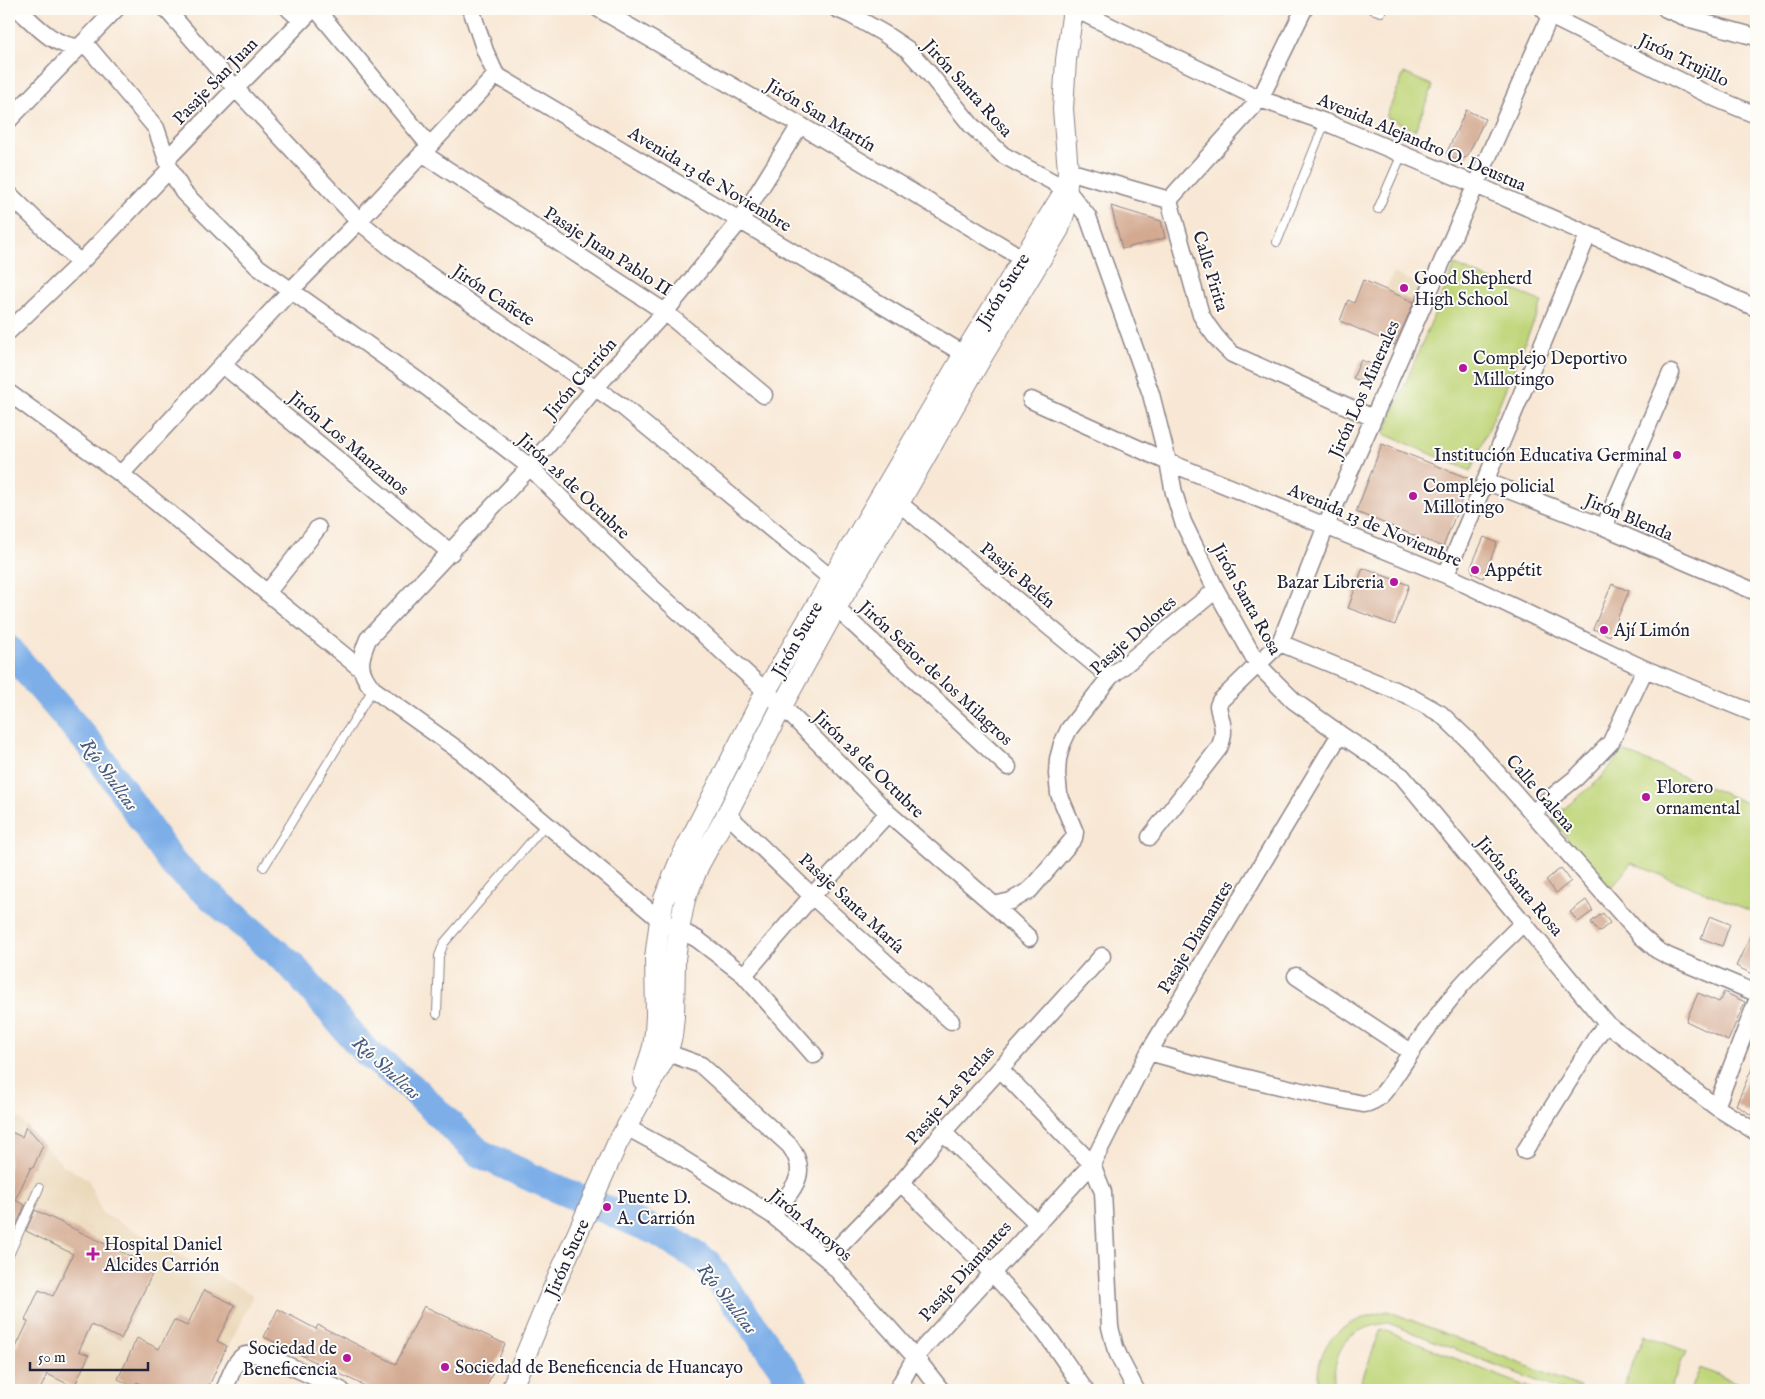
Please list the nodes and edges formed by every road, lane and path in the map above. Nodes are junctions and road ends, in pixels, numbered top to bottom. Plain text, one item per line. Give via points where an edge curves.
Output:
1 (18, 9) edge
2 (116, 9) edge
3 (166, 9) edge
4 (471, 9) edge
5 (599, 9) edge
6 (837, 9) edge
7 (1074, 9) edge
8 (1304, 9) edge
9 (1372, 9) edge
10 (1666, 9) edge
11 (305, 12) edge
12 (1381, 12) dead end
13 (1546, 12) edge
14 (1756, 38) edge
15 (80, 45) junction
16 (496, 74) junction
17 (236, 89) junction
18 (1260, 99) junction
19 (1756, 115) edge
20 (9, 120) edge
21 (1325, 122) junction
22 (800, 125) junction
23 (426, 149) junction
24 (1402, 154) junction
25 (168, 164) junction
26 (1067, 180) junction
27 (1476, 185) junction
28 (9, 194) edge
29 (1168, 200) junction
30 (1378, 209) dead end
31 (359, 220) junction
32 (740, 221) junction
33 (1588, 235) junction
34 (1277, 242) dead end
35 (1022, 258) junction
36 (80, 263) junction
37 (291, 290) junction
38 (1756, 308) edge
39 (665, 312) junction
40 (9, 331) edge
41 (964, 354) junction
42 (223, 364) junction
43 (1671, 373) dead end
44 (596, 387) junction
45 (9, 392) edge
46 (764, 395) dead end
47 (1031, 400) dead end
48 (1373, 418) junction
49 (1168, 462) junction
50 (530, 467) junction
51 (121, 474) junction
52 (1485, 481) junction
53 (899, 503) junction
54 (1326, 526) junction
55 (1604, 527) junction
56 (318, 528) dead end
57 (451, 553) junction
58 (1446, 575) junction
59 (832, 579) junction
60 (1216, 590) junction
61 (267, 592) junction
62 (1756, 592) edge
63 (836, 608) junction
64 (1280, 643) junction
65 (1258, 665) junction
66 (1645, 668) junction
67 (361, 669) junction
68 (1110, 677) junction
69 (373, 688) junction
70 (766, 691) junction
71 (782, 706) junction
72 (1756, 714) edge
73 (1340, 734) junction
74 (1008, 767) dead end
75 (888, 813) junction
76 (1532, 813) junction
77 (727, 814) junction
78 (546, 824) junction
79 (1150, 837) dead end
80 (264, 867) dead end
81 (812, 896) junction
82 (994, 905) junction
83 (660, 920) junction
84 (1524, 922) junction
85 (679, 930) junction
86 (1029, 938) dead end
87 (1102, 956) dead end
88 (744, 975) junction
89 (1296, 976) dead end
90 (1756, 994) edge
91 (1756, 1003) edge
92 (437, 1014) dead end
93 (951, 1021) dead end
94 (1607, 1024) junction
95 (660, 1050) junction
96 (1149, 1052) junction
97 (1411, 1052) junction
98 (814, 1055) dead end
99 (1000, 1069) junction
100 (1716, 1107) junction
101 (626, 1127) junction
102 (943, 1132) junction
103 (1756, 1132) edge
104 (1525, 1151) dead end
105 (1092, 1164) junction
106 (901, 1183) junction
107 (39, 1188) dead end
108 (772, 1215) junction
109 (1037, 1223) junction
110 (9, 1255) edge
111 (827, 1259) junction
112 (991, 1273) junction
113 (915, 1357) junction
114 (224, 1390) edge
115 (341, 1390) edge
116 (511, 1390) edge
117 (898, 1390) edge
118 (940, 1390) edge
119 (1085, 1390) edge
120 (1136, 1390) edge

1 - 15 street via 54,41 66,47
2 - 15 street
3 - 17 street, Jirón Cañete
4 - 16 street
5 - 22 street, Jirón San Martín
6 - 26 street, Jirón Santa Rosa via 907,49 971,125 1003,156
7 - 18 street, Avenida Alejandro O. Deustua
7 - 26 street, Jirón Sucre via 1063,109
8 - 18 street
9 - 12 lane
10 - 14 street
11 - 17 street, Pasaje San Juan
11 - 23 street, Pasaje Juan Pablo II
13 - 19 street, Jirón Trujillo via 1715,98
13 - 27 street, Jirón Los Minerales
15 - 20 street
15 - 25 street, Jirón 28 de Octubre via 156,128
16 - 23 street
16 - 32 street, Avenida 13 de Noviembre
17 - 25 street, Pasaje San Juan
17 - 31 street, Jirón Cañete
18 - 21 street, Avenida Alejandro O. Deustua
18 - 29 street
21 - 24 street, Avenida Alejandro O. Deustua
21 - 34 lane
22 - 32 street, Jirón Carrión
22 - 35 street, Jirón San Martín
23 - 31 street
23 - 39 street, Pasaje Juan Pablo II
24 - 27 street, Avenida Alejandro O. Deustua
24 - 30 lane
25 - 36 street, Pasaje San Juan
25 - 37 street, Jirón 28 de Octubre via 183,192 244,255
26 - 29 street
26 - 35 street, Jirón Sucre
26 - 49 street, Jirón Santa Rosa via 1088,217 1151,394
26 - 53 street, Jirón Sucre via 1065,211 1059,229
27 - 33 street, Avenida Alejandro O. Deustua
27 - 48 street, Jirón Los Minerales
28 - 36 street
29 - 48 street, Calle Pirita via 1201,315 1219,343 1232,354
31 - 37 street
31 - 44 street, Jirón Cañete via 442,284
32 - 39 street, Jirón Carrión
32 - 41 street, Avenida 13 de Noviembre
33 - 38 street, Avenida Alejandro O. Deustua
33 - 52 street
35 - 41 street, Jirón Sucre
36 - 40 street, Pasaje San Juan
37 - 42 street
37 - 50 street, Jirón 28 de Octubre via 420,382
39 - 44 street, Jirón Carrión
39 - 46 street, Pasaje Juan Pablo II
41 - 59 street, Jirón Sucre
42 - 51 street
42 - 57 street, Jirón Los Manzanos
43 - 55 street
44 - 50 street, Jirón Carrión
44 - 59 street, Jirón Cañete via 696,465
45 - 51 street
47 - 49 street, Avenida 13 de Noviembre
48 - 54 street, Jirón Los Minerales
49 - 54 street, Avenida 13 de Noviembre
49 - 60 street, Jirón Santa Rosa via 1183,522
50 - 57 street, Jirón Carrión
50 - 70 street, Jirón 28 de Octubre via 633,570
51 - 61 street
52 - 55 street, Jirón Blenda
52 - 58 street
53 - 63 street, Jirón Sucre
53 - 68 street, Pasaje Belén
54 - 58 street, Avenida 13 de Noviembre
54 - 64 street, Jirón Los Minerales
55 - 62 street, Jirón Blenda
56 - 61 street
57 - 67 street, Jirón Carrión via 368,639 361,656
58 - 66 street, Avenida 13 de Noviembre
59 - 70 street, Jirón Sucre
60 - 65 street, Jirón Santa Rosa
60 - 68 street, Pasaje Dolores
61 - 67 street
63 - 71 street, Jirón Sucre
63 - 74 street, Jirón Señor de los Milagros
64 - 65 street, Jirón Los Minerales
64 - 76 street, Calle Galena via 1409,696 1441,714
65 - 73 street, Jirón Santa Rosa via 1294,701
65 - 79 street, Jirón Los Minerales via 1220,701 1218,706 1224,733 1219,748
66 - 72 street, Avenida 13 de Noviembre
66 - 76 street via 1611,742 1577,777
67 - 69 street
68 - 82 street, Pasaje Dolores via 1070,729 1058,759 1059,794 1073,826 1074,838 1030,890 1011,901
69 - 78 street via 462,752
69 - 80 lane
70 - 71 street, Jirón 28 de Octubre
70 - 83 street, Jirón Sucre via 680,860 664,899
71 - 75 street, Jirón 28 de Octubre
71 - 77 street, Jirón Sucre
73 - 84 street, Jirón Santa Rosa via 1402,776
73 - 96 street, Pasaje Diamantes
75 - 81 street
75 - 82 street, Jirón 28 de Octubre
76 - 90 street, Calle Galena via 1657,950
77 - 81 street, Pasaje Santa María
77 - 85 street, Jirón Sucre via 698,865 685,899
78 - 83 street
78 - 92 lane via 444,943 439,956
81 - 88 street
81 - 93 street, Pasaje Santa María
82 - 86 street, Jirón 28 de Octubre
83 - 85 street
83 - 95 street, Jirón Sucre via 655,958
84 - 94 street, Jirón Santa Rosa
84 - 97 street via 1459,988
85 - 88 street via 697,939
85 - 95 street, Jirón Sucre via 672,1036
87 - 99 street, Pasaje Las Perlas
88 - 98 street
89 - 97 street
91 - 100 street
94 - 100 street, Jirón Santa Rosa
94 - 104 street
95 - 101 street, Jirón Sucre via 657,1075
95 - 108 street via 700,1065 789,1145 797,1156 799,1176
96 - 97 street via 1241,1078 1363,1104 1376,1101 1381,1096
96 - 105 street, Pasaje Diamantes
99 - 102 street, Pasaje Las Perlas
99 - 105 street
100 - 103 street, Jirón Santa Rosa
101 - 108 street, Jirón Arroyos
101 - 116 street, Jirón Sucre
102 - 106 street, Pasaje Las Perlas
102 - 109 street
105 - 109 street, Pasaje Diamantes
105 - 120 street via 1103,1192 1110,1328 1120,1361
106 - 111 street, Pasaje Las Perlas
106 - 112 street
107 - 110 lane
108 - 111 street, Jirón Arroyos
109 - 112 street, Pasaje Diamantes
111 - 113 street, Jirón Arroyos
112 - 113 street, Pasaje Diamantes
112 - 119 street via 1042,1329
113 - 117 street, Pasaje Diamantes
113 - 118 street, Jirón Arroyos
114 - 115 street via 238,1361 251,1353

